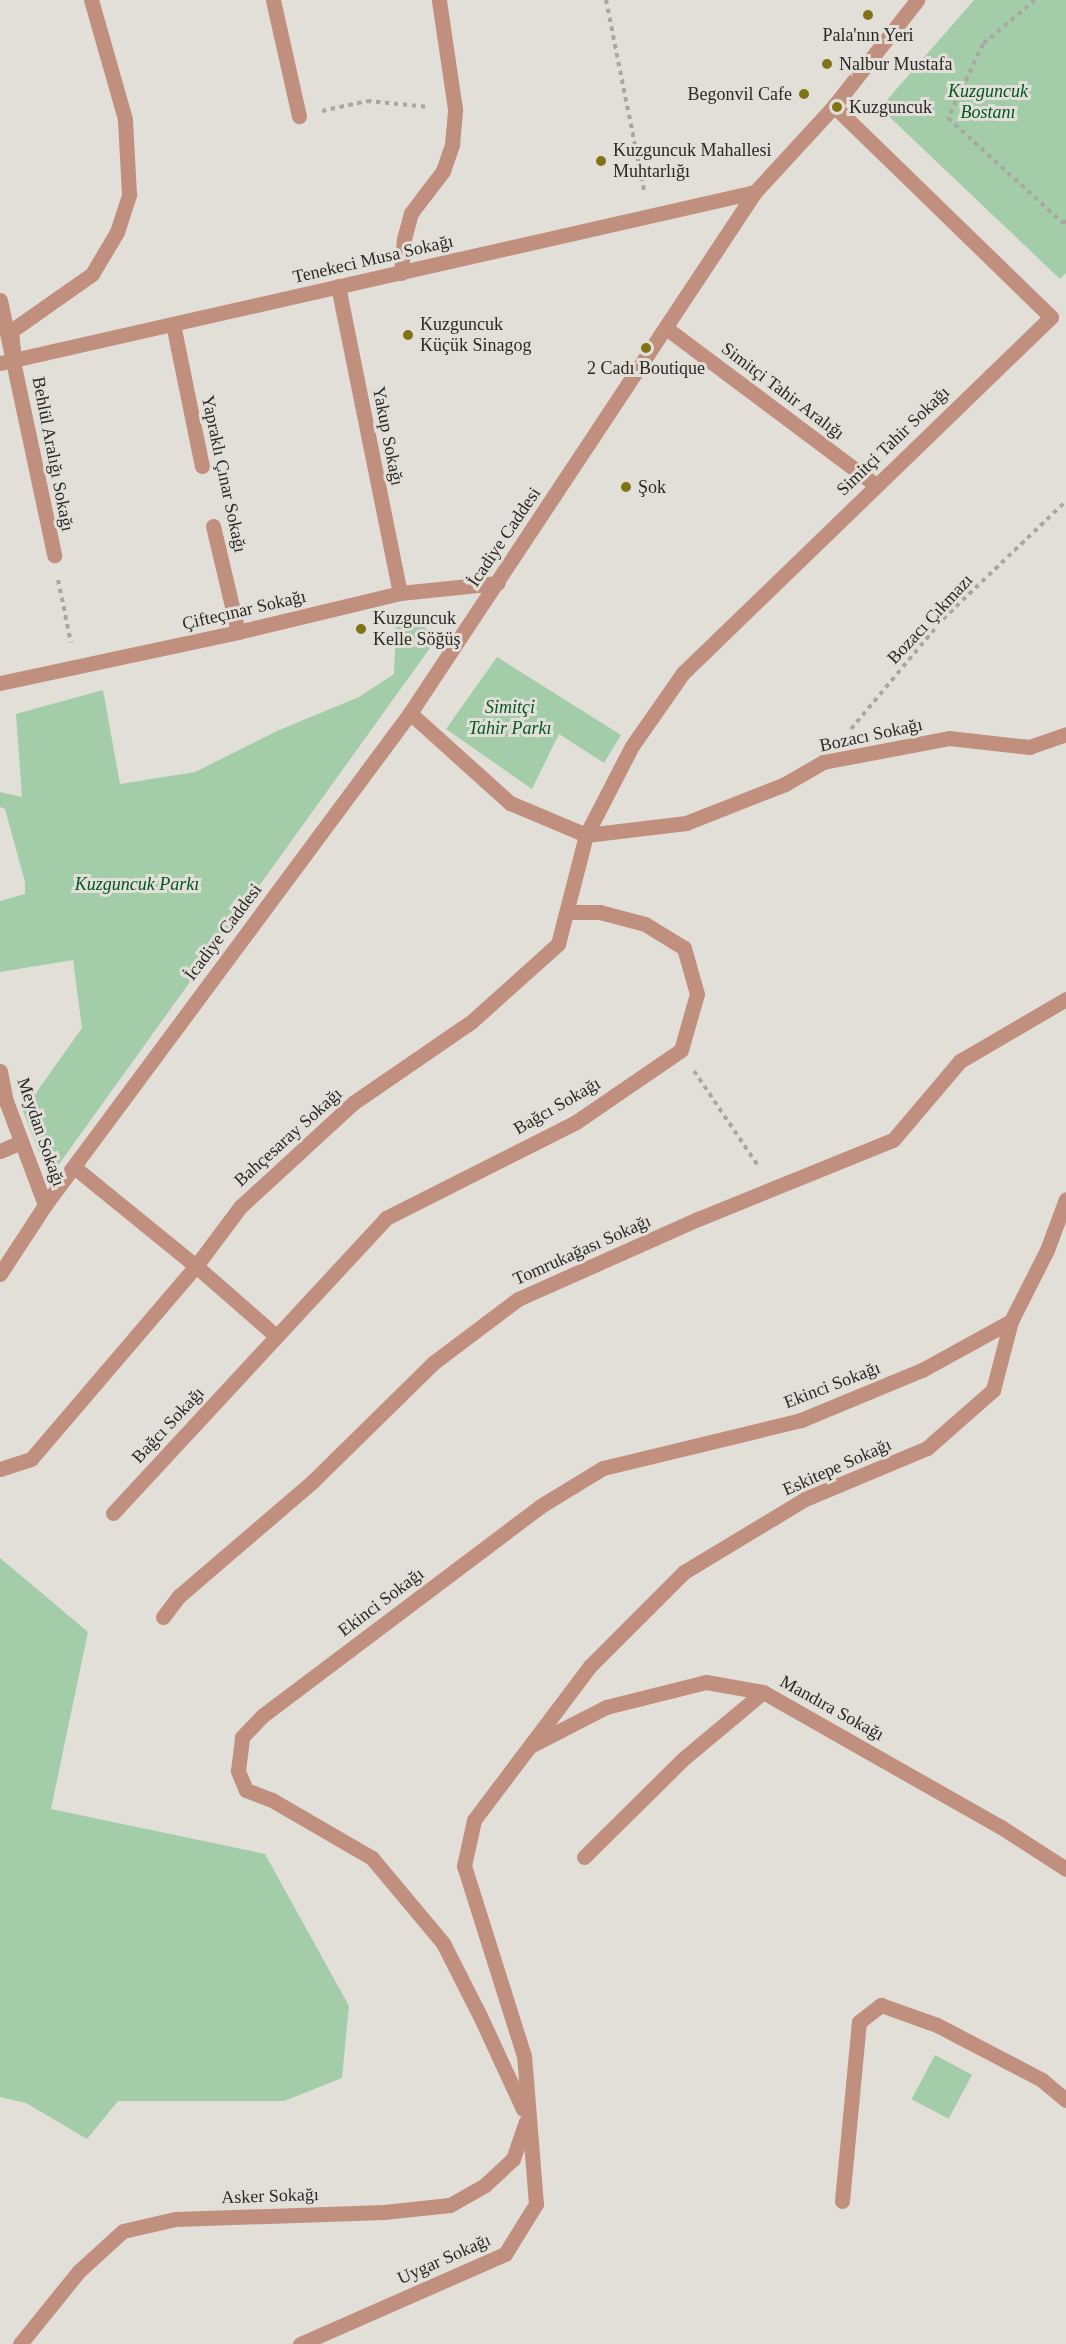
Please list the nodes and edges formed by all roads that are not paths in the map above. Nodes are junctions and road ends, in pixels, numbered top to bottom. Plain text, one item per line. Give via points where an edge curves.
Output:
1 (91, 0) edge
2 (273, 0) edge
3 (439, 0) edge
4 (917, 0) edge
5 (834, 106) junction
6 (299, 116) road end
7 (755, 192) junction
8 (401, 273) junction
9 (338, 286) junction
10 (0, 300) edge
11 (173, 324) junction
12 (666, 328) junction
13 (7, 361) edge
14 (202, 466) dead end
15 (876, 485) junction
16 (213, 526) dead end
17 (54, 555) road end
18 (497, 583) junction
19 (400, 593) junction
20 (238, 632) junction
21 (0, 683) edge
22 (410, 713) junction
23 (1066, 734) edge
24 (586, 836) junction
25 (568, 912) junction
26 (1066, 999) edge
27 (0, 1071) edge
28 (21, 1142) junction
29 (0, 1151) edge
30 (74, 1167) junction
31 (1066, 1199) edge
32 (45, 1205) junction
33 (196, 1266) junction
34 (0, 1274) edge
35 (1011, 1321) junction
36 (276, 1336) junction
37 (0, 1468) edge
38 (112, 1513) dead end
39 (163, 1617) dead end
40 (763, 1692) junction
41 (526, 1748) junction
42 (584, 1857) dead end
43 (1066, 1869) edge
44 (1066, 2100) edge
45 (527, 2117) junction
46 (842, 2201) dead end
47 (20, 2344) edge
48 (300, 2344) edge

1 - 13 street via 125,119 129,194 117,232 92,274 11,331
2 - 6 street
3 - 8 street via 455,109 452,145 443,171 411,213
4 - 5 street, İcadiye Caddesi
5 - 7 street, İcadiye Caddesi
5 - 15 street, Simitçi Tahir Sokağı via 1051,317
7 - 8 street, Tenekeci Musa Sokağı
7 - 12 street, İcadiye Caddesi
8 - 9 street, Tenekeci Musa Sokağı
9 - 11 street, Tenekeci Musa Sokağı
9 - 19 street, Yakup Sokağı
10 - 13 street
11 - 13 street, Tenekeci Musa Sokağı
11 - 14 street, Yapraklı Çınar Sokağı
12 - 15 street, Simitçi Tahir Aralığı
12 - 18 street, İcadiye Caddesi
13 - 17 street, Behlül Aralığı Sokağı
15 - 24 street, Simitçi Tahir Sokağı via 683,673 632,746
16 - 20 street, Yapraklı Çınar Sokağı
18 - 19 street, Çifteçınar Sokağı
18 - 22 street, İcadiye Caddesi
19 - 20 street, Çifteçınar Sokağı
20 - 21 street, Çifteçınar Sokağı
22 - 24 street via 510,803
22 - 30 street, İcadiye Caddesi
23 - 24 street, Bozacı Sokağı via 1029,747 949,738 823,762 784,784 686,823
24 - 25 street, Bahçesaray Sokağı
25 - 33 street, Bahçesaray Sokağı via 558,944 471,1022 353,1103 240,1207
25 - 36 street, Bağcı Sokağı via 600,912 645,924 684,948 697,994 681,1050 576,1122 386,1218
26 - 39 street, Tomrukağası Sokağı via 960,1060 893,1140 518,1299 433,1364 312,1482 179,1596
27 - 28 street, Meydan Sokağı
28 - 29 street
28 - 32 street, Meydan Sokağı
30 - 32 street, İcadiye Caddesi
30 - 33 street
31 - 35 street, Eskitepe Sokağı via 1047,1250
32 - 34 street, İcadiye Caddesi
33 - 36 street
33 - 37 street, Bahçesaray Sokağı via 31,1459
35 - 41 street, Eskitepe Sokağı via 993,1390 927,1448 805,1499 684,1572 591,1665
35 - 45 street, Ekinci Sokağı via 922,1370 801,1420 603,1468 539,1507 262,1716 242,1737 238,1771 246,1790 272,1800 372,1858 443,1943
36 - 38 street, Bağcı Sokağı
40 - 41 street, Mandıra Sokağı via 706,1682 606,1707
40 - 42 street via 683,1759
40 - 43 street, Mandıra Sokağı via 1001,1827
41 - 45 street, Mandıra Sokağı via 474,1820 464,1866 524,2056
44 - 46 street via 1042,2080 937,2025 881,2005 859,2022
45 - 47 street, Asker Sokağı via 513,2159 485,2185 450,2205 384,2212 175,2219 123,2231 79,2271
45 - 48 street, Uygar Sokağı via 536,2204 505,2254

